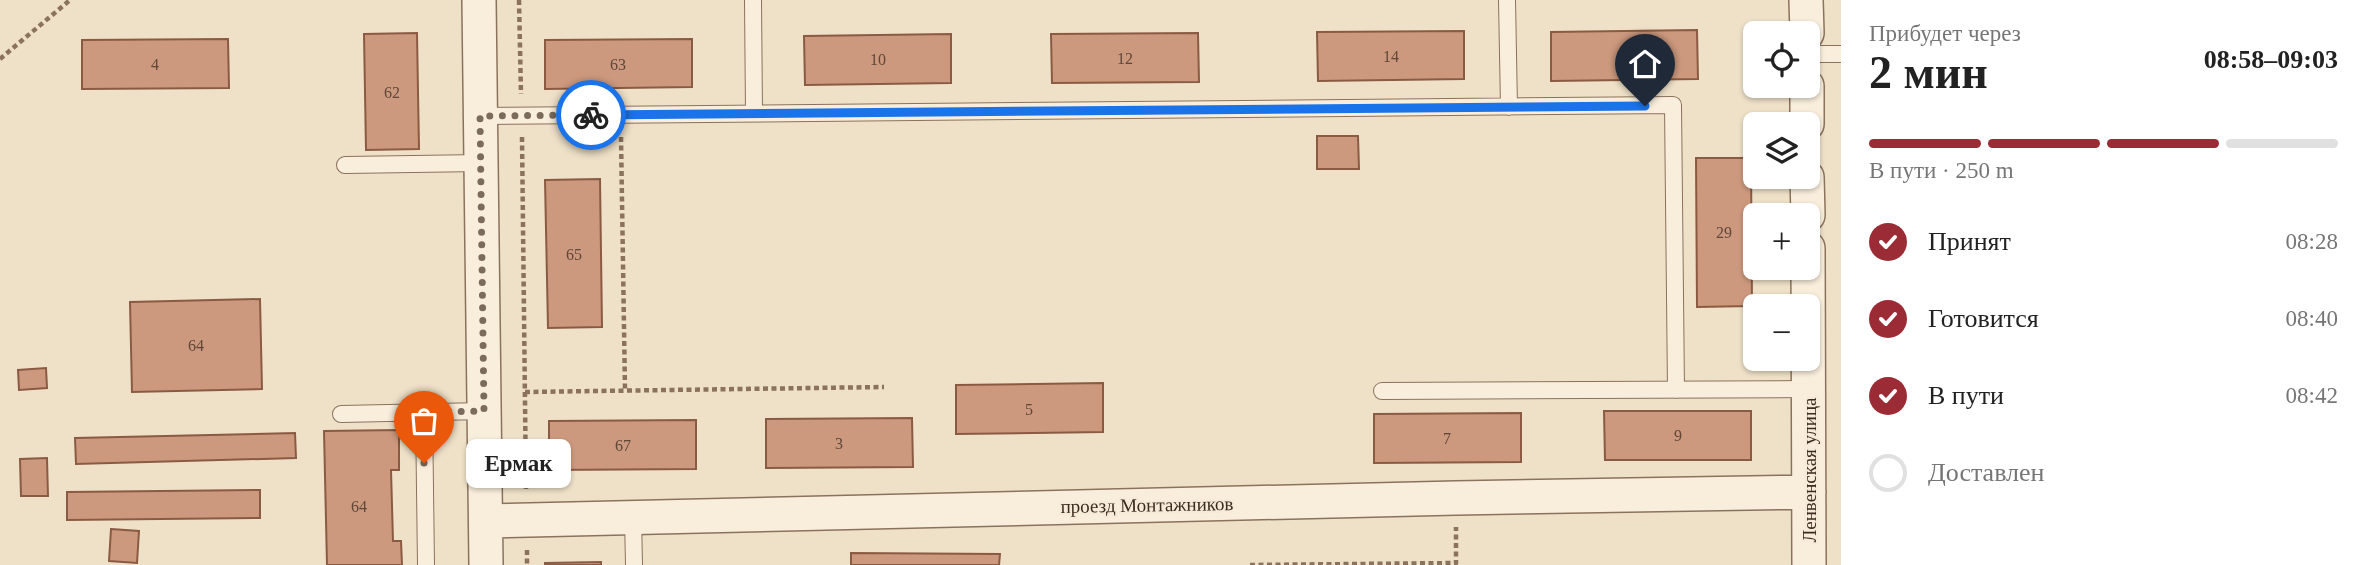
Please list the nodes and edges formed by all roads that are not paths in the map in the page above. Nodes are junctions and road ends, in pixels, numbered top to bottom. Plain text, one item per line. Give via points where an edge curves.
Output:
1 (479, 0) edge
2 (753, 0) edge
3 (1507, 0) edge
4 (1806, 0) edge
5 (1807, 21) edge
6 (1820, 54) edge
7 (1841, 54) edge
8 (1509, 107) junction
9 (754, 113) junction
10 (480, 116) junction
11 (481, 163) junction
12 (345, 165) dead end
13 (1808, 280) edge
14 (1808, 389) junction
15 (1676, 390) junction
16 (1382, 391) dead end
17 (484, 411) junction
18 (424, 412) junction
19 (341, 414) dead end
20 (1809, 492) junction
21 (633, 517) junction
22 (486, 520) junction
23 (426, 565) edge
24 (486, 565) edge
25 (634, 565) edge
26 (1809, 565) edge

1 - 10 street
2 - 9 lane
3 - 8 lane
4 - 5 street
6 - 7 lane
8 - 9 lane
8 - 15 lane via 1673,105
9 - 10 lane
10 - 11 street
11 - 12 lane
11 - 17 street
13 - 14 street, Ленвенская улица
14 - 15 lane
14 - 20 street, Ленвенская улица
15 - 16 lane
17 - 18 lane
17 - 22 street
18 - 19 lane
18 - 23 lane
20 - 21 street, проезд Монтажников
20 - 26 street, Ленвенская улица
21 - 22 street, проезд Монтажников
21 - 25 lane
22 - 24 street

